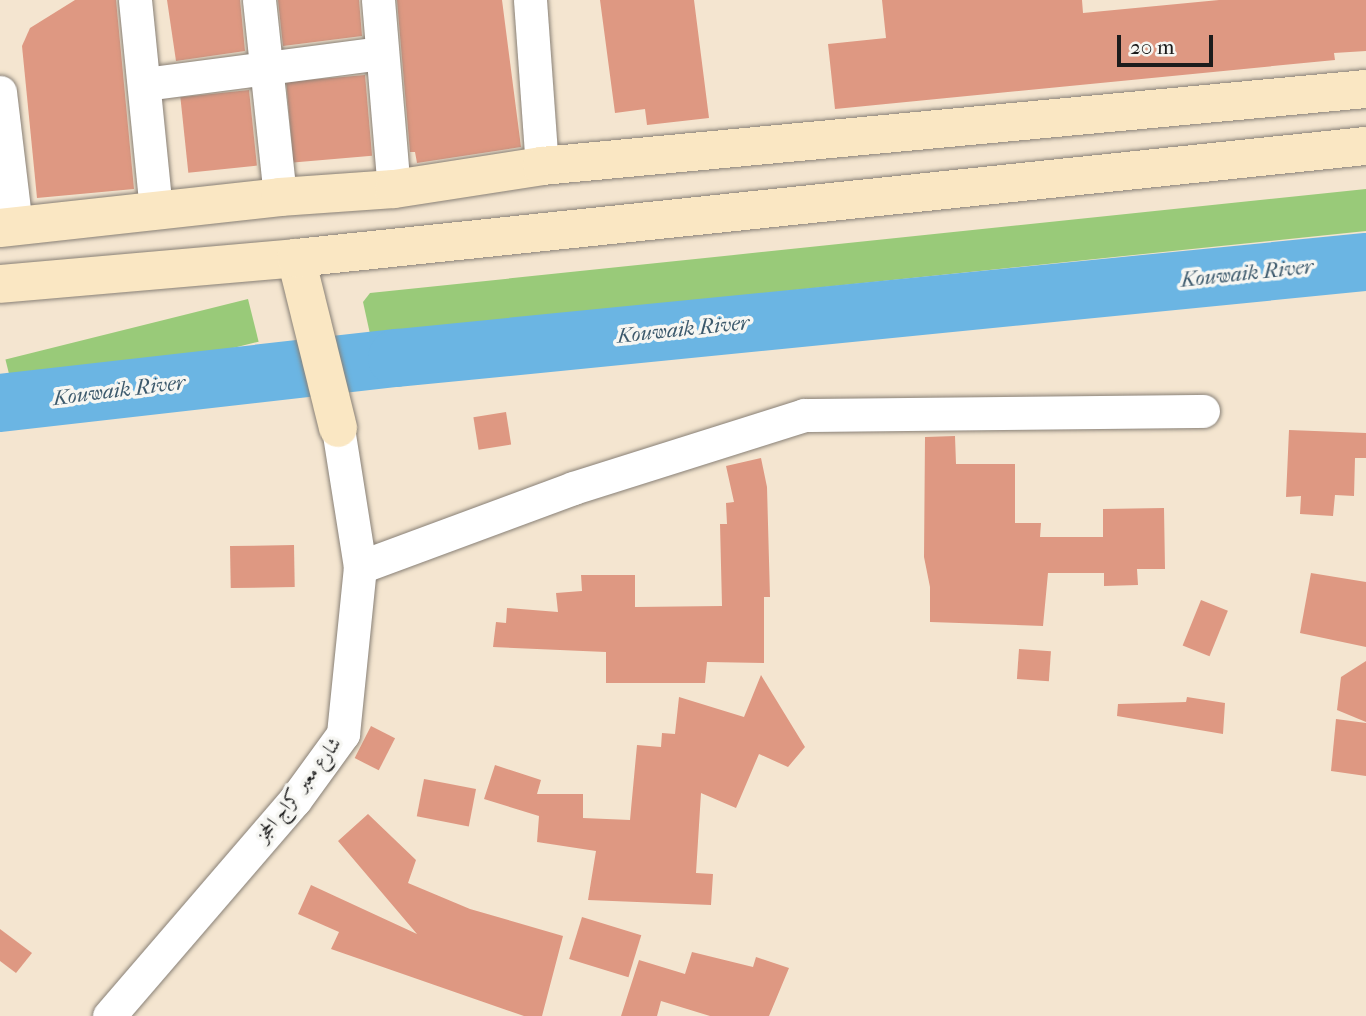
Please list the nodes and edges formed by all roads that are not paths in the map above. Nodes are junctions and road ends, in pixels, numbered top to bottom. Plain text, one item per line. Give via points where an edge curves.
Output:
1 (135, 0) edge
2 (259, 0) edge
3 (377, 0) edge
4 (530, 0) edge
5 (381, 53) junction
6 (266, 70) junction
7 (145, 84) junction
8 (1366, 89) edge
9 (0, 92) edge
10 (1366, 146) edge
11 (542, 166) junction
12 (394, 189) junction
13 (280, 197) junction
14 (156, 211) junction
15 (8, 228) edge
16 (296, 257) junction
17 (0, 284) edge
18 (1203, 411) dead end
19 (338, 428) joint
20 (359, 567) junction
21 (109, 1016) edge

1 - 7 street
2 - 6 street
3 - 5 street
4 - 11 street
5 - 6 street
5 - 12 street
6 - 7 street
6 - 13 street
7 - 14 street
8 - 11 main road
9 - 15 street
10 - 16 main road
11 - 12 main road
12 - 13 main road
13 - 14 main road
14 - 15 main road
16 - 17 main road
16 - 19 main road via 311,302
18 - 20 street via 804,415 573,488
19 - 20 street, شارع معبر كراج الحجز
20 - 21 street, شارع معبر كراج الحجز via 343,734 295,800

